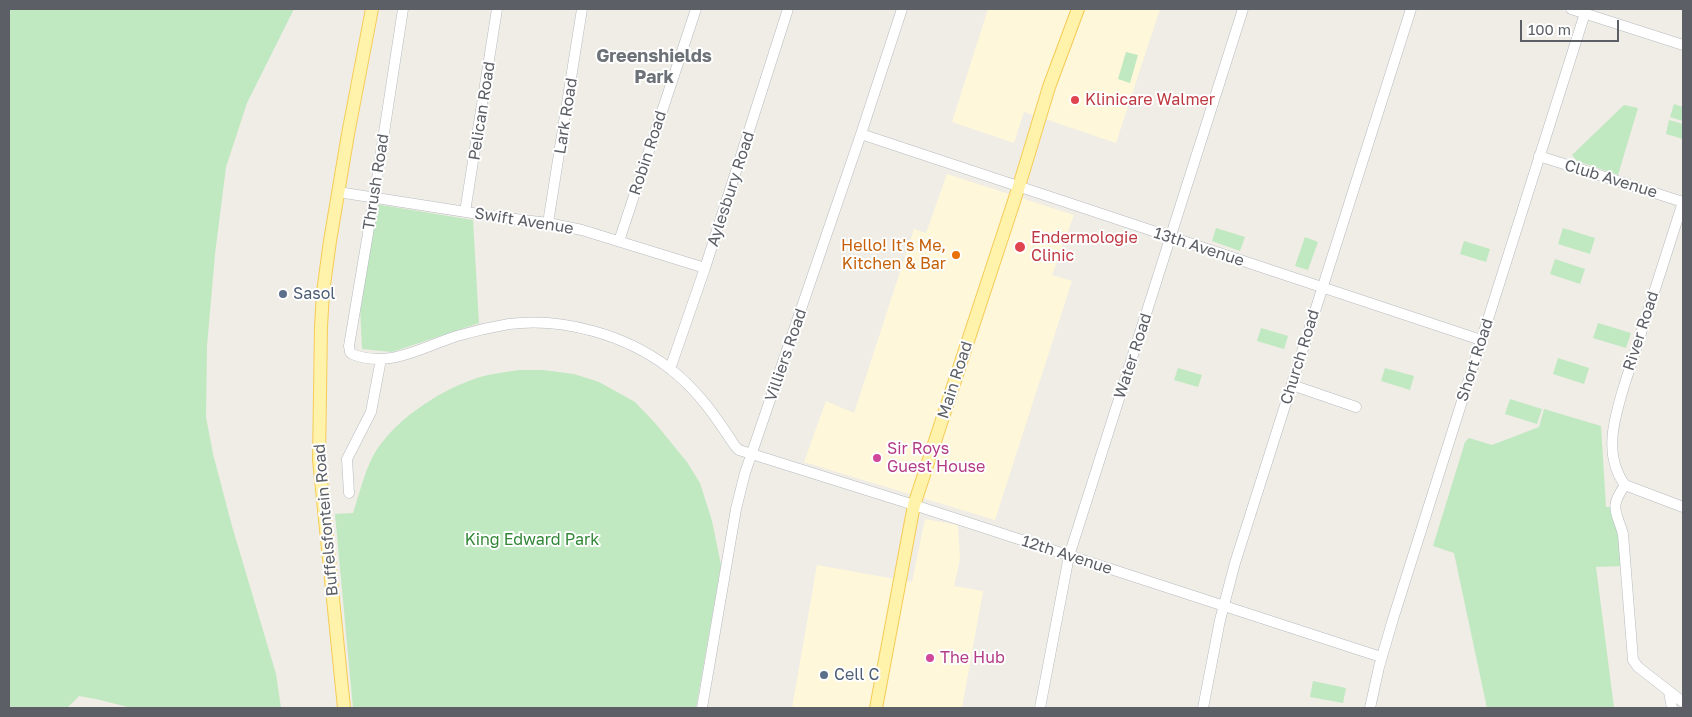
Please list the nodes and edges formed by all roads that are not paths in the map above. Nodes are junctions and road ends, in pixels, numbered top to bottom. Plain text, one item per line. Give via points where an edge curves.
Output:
1 (372, 9) edge
2 (403, 9) edge
3 (497, 9) edge
4 (582, 9) edge
5 (696, 9) edge
6 (788, 9) edge
7 (890, 9) edge
8 (1071, 9) edge
9 (1078, 9) edge
10 (1243, 9) edge
11 (1411, 9) edge
12 (1572, 9) edge
13 (901, 10) edge
14 (1585, 13) junction
15 (1682, 42) edge
16 (1049, 87) junction
17 (861, 134) junction
18 (1539, 156) junction
19 (1018, 186) junction
20 (341, 193) junction
21 (374, 198) junction
22 (1683, 202) edge
23 (466, 212) junction
24 (548, 223) junction
25 (1170, 238) junction
26 (619, 241) junction
27 (705, 268) junction
28 (1322, 287) junction
29 (1481, 340) junction
30 (352, 354) joint
31 (380, 359) junction
32 (670, 369) junction
33 (1292, 385) junction
34 (1356, 407) dead end
35 (753, 454) junction
36 (1625, 485) junction
37 (349, 492) dead end
38 (914, 505) junction
39 (1683, 507) edge
40 (1069, 556) junction
41 (1224, 606) junction
42 (1381, 657) junction
43 (1669, 692) junction
44 (1683, 702) edge
45 (344, 708) edge
46 (702, 708) edge
47 (876, 708) edge
48 (1040, 708) edge
49 (1203, 708) edge
50 (1370, 708) edge
51 (1672, 708) edge

1 - 20 main road, Buffelsfontein Road
2 - 21 street, Thrush Road
3 - 23 street, Pelican Road
4 - 24 street, Lark Road
5 - 26 street, Robin Road
6 - 27 street, Aylesbury Road
7 - 13 street
8 - 16 main road, Main Road
9 - 16 main road, Main Road
10 - 25 street, Water Road
11 - 28 street, Church Road
12 - 14 street
13 - 17 street, Villiers Road
14 - 15 street
14 - 18 street, Short Road
16 - 19 main road, Main Road
17 - 19 street, 13th Avenue
17 - 35 street, Villiers Road
18 - 22 street, Club Avenue
18 - 29 street, Short Road
19 - 25 street, 13th Avenue
19 - 38 main road, Main Road
20 - 21 street, Swift Avenue
20 - 45 main road, Buffelsfontein Road via 323,292 319,460
21 - 23 street, Swift Avenue
21 - 30 street, Thrush Road via 349,346
22 - 36 street, River Road via 1616,413 1613,462
23 - 24 street, Swift Avenue
24 - 26 street, Swift Avenue
25 - 28 street, 13th Avenue
25 - 40 street, Water Road
26 - 27 street, Swift Avenue
27 - 32 street, Aylesbury Road
28 - 29 street, 13th Avenue
28 - 33 street, Church Road
29 - 42 street, Short Road
30 - 31 street, 12th Avenue
31 - 32 street, 12th Avenue via 394,359 482,329 510,324 543,324 578,327 606,336 651,355
31 - 37 street via 371,412 347,459
32 - 35 street, 12th Avenue via 711,410 736,448
33 - 34 street
33 - 41 street, Church Road
35 - 38 street, 12th Avenue
35 - 46 street, Villiers Road via 736,509
36 - 39 street
36 - 43 street via 1615,507 1623,534 1632,655 1636,665
38 - 40 street, 12th Avenue
38 - 47 main road, Main Road
40 - 41 street, 12th Avenue
40 - 48 street, Water Road
41 - 42 street, 12th Avenue
41 - 49 street, Church Road
42 - 50 street, Short Road
43 - 44 street
43 - 51 street

